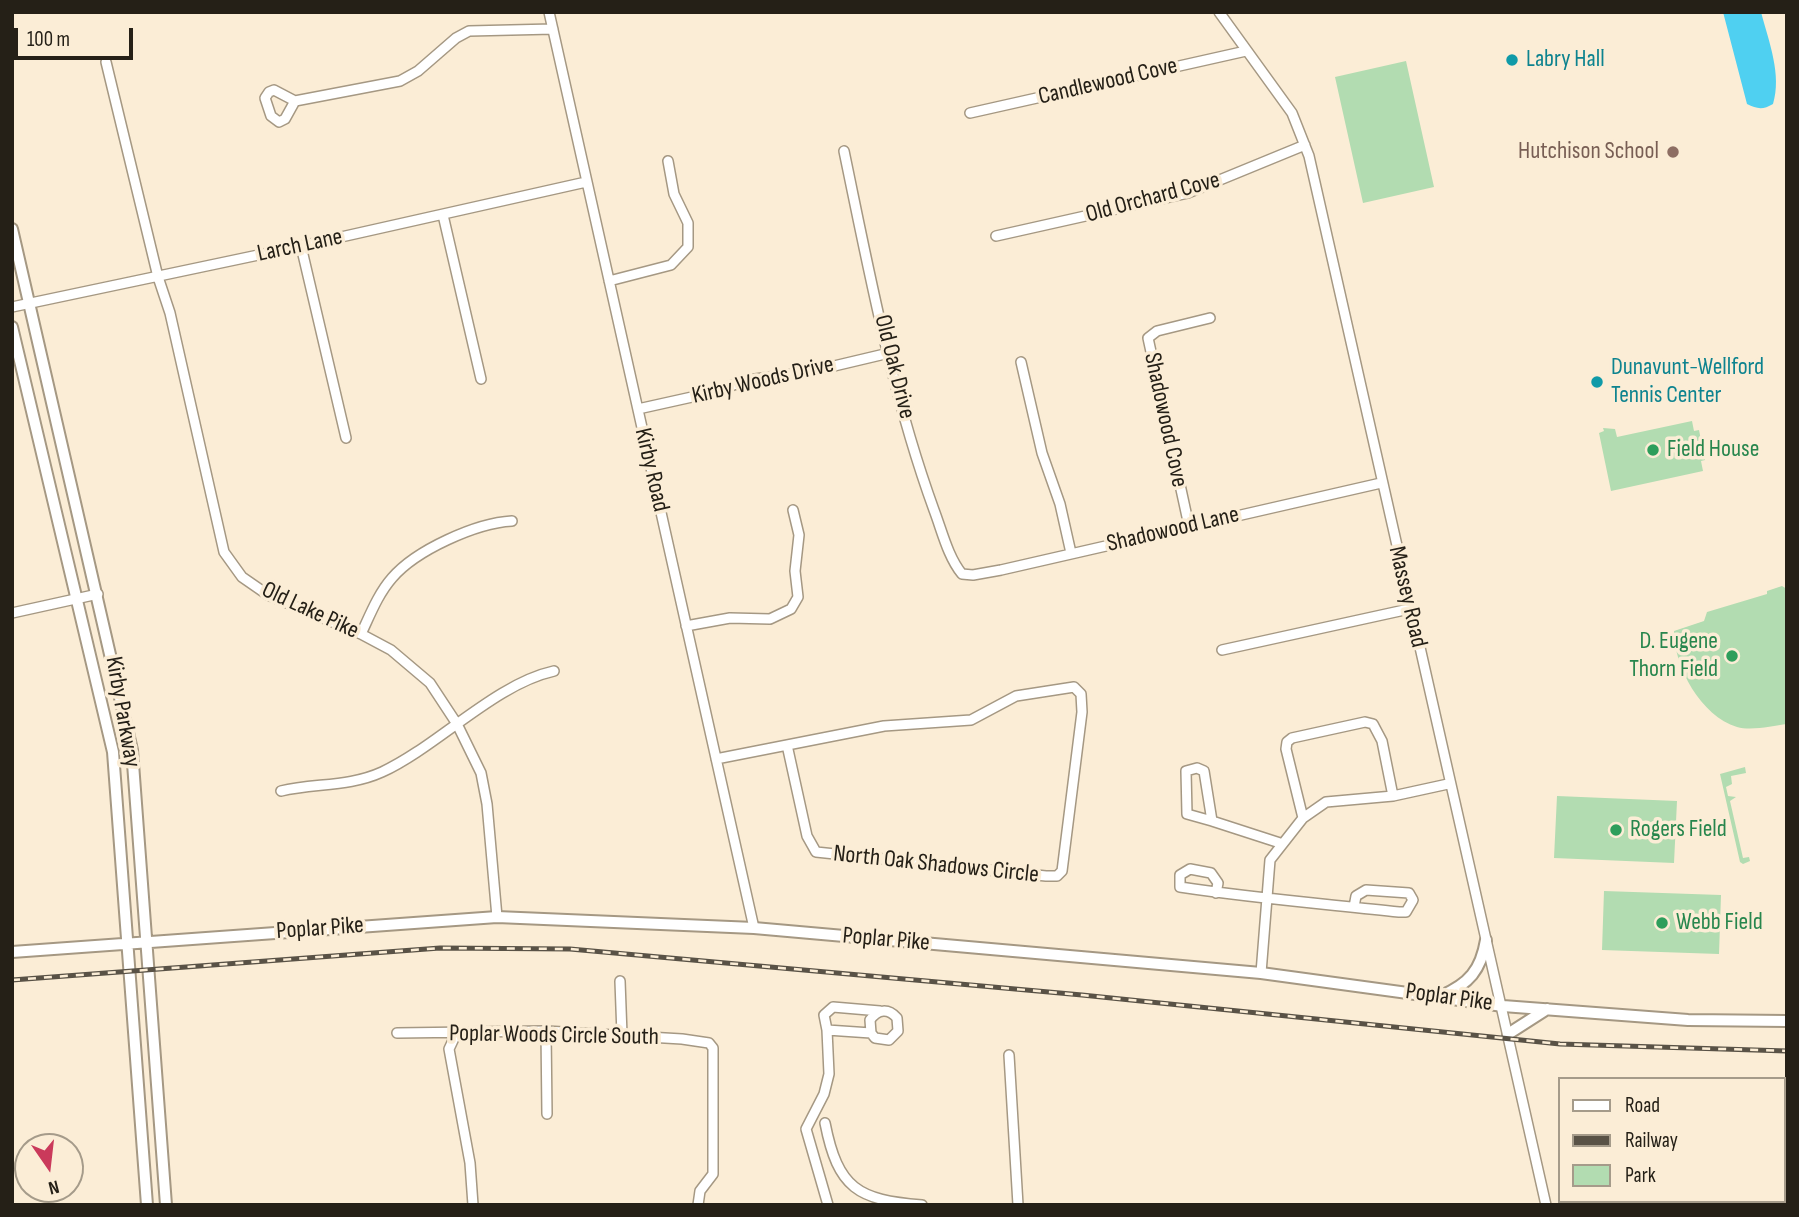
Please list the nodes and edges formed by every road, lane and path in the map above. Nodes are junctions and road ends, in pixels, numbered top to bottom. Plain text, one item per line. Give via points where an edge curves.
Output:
1 (549, 12) edge
2 (1219, 12) edge
3 (553, 29) junction
4 (1246, 51) junction
5 (106, 62) dead end
6 (295, 101) dead end
7 (970, 113) dead end
8 (1306, 145) junction
9 (844, 151) dead end
10 (668, 161) dead end
11 (586, 182) junction
12 (443, 215) junction
13 (12, 229) edge
14 (996, 236) dead end
15 (302, 246) junction
16 (158, 277) junction
17 (609, 281) junction
18 (30, 303) junction
19 (12, 307) edge
20 (1210, 318) dead end
21 (12, 327) edge
22 (889, 353) junction
23 (1021, 362) dead end
24 (481, 379) dead end
25 (638, 409) junction
26 (346, 438) dead end
27 (1381, 483) junction
28 (793, 510) dead end
29 (512, 521) dead end
30 (1189, 526) junction
31 (1071, 553) junction
32 (964, 575) joint
33 (98, 594) junction
34 (78, 599) junction
35 (1409, 609) junction
36 (12, 612) edge
37 (686, 626) junction
38 (361, 634) junction
39 (1222, 650) dead end
40 (554, 671) dead end
41 (457, 724) junction
42 (787, 745) junction
43 (716, 758) junction
44 (1448, 784) junction
45 (281, 791) dead end
46 (1393, 796) junction
47 (1303, 818) junction
48 (1212, 821) junction
49 (1280, 843) junction
50 (1216, 893) dead end
51 (1267, 898) junction
52 (1354, 907) junction
53 (497, 917) junction
54 (754, 928) junction
55 (1486, 940) junction
56 (146, 942) junction
57 (128, 943) junction
58 (12, 952) edge
59 (1261, 973) junction
60 (620, 981) dead end
61 (1440, 996) junction
62 (1503, 1006) junction
63 (1547, 1009) junction
64 (880, 1011) junction
65 (1787, 1021) edge
66 (827, 1030) junction
67 (546, 1031) junction
68 (397, 1033) dead end
69 (871, 1033) junction
70 (456, 1034) junction
71 (1508, 1034) junction
72 (622, 1035) junction
73 (1009, 1055) dead end
74 (547, 1114) dead end
75 (825, 1124) dead end
76 (833, 1160) junction
77 (816, 1165) junction
78 (147, 1205) edge
79 (166, 1205) edge
80 (473, 1205) edge
81 (698, 1205) edge
82 (828, 1205) edge
83 (922, 1205) edge
84 (1018, 1205) edge
85 (1546, 1205) edge

1 - 3 street, Kirby Road
2 - 4 street, Massey Road
3 - 6 street via 469,31 400,81
3 - 11 street, Kirby Road
4 - 7 street, Candlewood Cove
4 - 8 street, Massey Road via 1287,106
5 - 16 street, Old Lake Pike
8 - 14 street, Old Orchard Cove via 1188,193
8 - 27 street, Massey Road
9 - 22 street, Old Oak Drive
10 - 17 street via 674,194 688,223 688,247 671,265
11 - 12 street, Larch Lane
11 - 17 street, Kirby Road
12 - 15 street, Larch Lane
12 - 24 street
13 - 18 main road, Kirby Parkway
15 - 16 street, Larch Lane
15 - 26 street
16 - 18 street, Larch Lane
16 - 38 street, Old Lake Pike via 224,552 242,577 268,595
17 - 25 street, Kirby Road
18 - 19 street, Larch Lane
18 - 33 main road, Kirby Parkway
20 - 30 street, Shadowood Cove via 1157,331 1148,338
21 - 34 main road, Kirby Parkway
22 - 25 street, Kirby Woods Drive via 748,380
22 - 32 street, Old Oak Drive via 921,474 956,567
23 - 31 street
25 - 37 street, Kirby Road
27 - 30 street, Shadowood Lane
27 - 35 street, Massey Road
28 - 37 street via 799,535 798,597 792,609 770,619 730,618
29 - 38 street via 471,530 410,562 386,586
30 - 31 street, Shadowood Lane
31 - 32 street, Shadowood Lane
33 - 34 street
33 - 56 main road, Kirby Parkway via 132,750
34 - 36 street
34 - 57 main road, Kirby Parkway via 113,752
35 - 39 street
35 - 44 street, Massey Road
37 - 43 street, Kirby Road
38 - 41 street, Old Lake Pike via 420,672
40 - 41 street via 528,679
41 - 45 street via 369,777 341,785
41 - 53 street, Old Lake Pike via 481,773
42 - 42 street, North Oak Shadows Circle via 814,850 1059,875 1065,859 1082,712 1078,690 1061,687 1016,696 971,720 884,726
42 - 43 street
43 - 54 street, Kirby Road
44 - 46 street
44 - 55 street, Massey Road
46 - 47 street via 1326,802
46 - 47 street via 1379,731 1373,724 1292,738 1286,749
47 - 49 street
48 - 48 street via 1204,771 1186,771 1187,814
48 - 49 street
49 - 51 street via 1270,860
50 - 51 street
51 - 52 street
51 - 59 street
52 - 52 street via 1356,896 1366,890 1409,893 1413,900 1406,912
53 - 54 main road, Poplar Pike
53 - 56 main road, Poplar Pike
54 - 59 main road, Poplar Pike
55 - 61 main road via 1477,971
55 - 62 street, Massey Road
56 - 57 main road, Poplar Pike
56 - 79 main road, Kirby Parkway
57 - 58 main road, Poplar Pike
57 - 78 main road, Kirby Parkway
59 - 61 main road, Poplar Pike
60 - 72 street
61 - 62 main road, Poplar Pike
62 - 63 main road, Poplar Pike
62 - 71 street, Massey Road
63 - 65 main road, Poplar Pike
63 - 71 main road
64 - 66 street via 833,1007 824,1015
64 - 69 street via 870,1020
64 - 69 street via 893,1013 898,1031 888,1040
66 - 69 street
66 - 77 street via 830,1074 806,1129
67 - 70 street, Poplar Woods Circle South
67 - 72 street, Poplar Woods Circle South
67 - 74 street
68 - 70 street, Poplar Woods Circle South
70 - 80 street via 449,1048
71 - 85 street, Massey Road
72 - 81 street, Poplar Woods Circle South via 709,1043 713,1048 713,1174 700,1191
73 - 84 street
75 - 76 street
76 - 77 street
76 - 83 street via 866,1196
77 - 82 street

